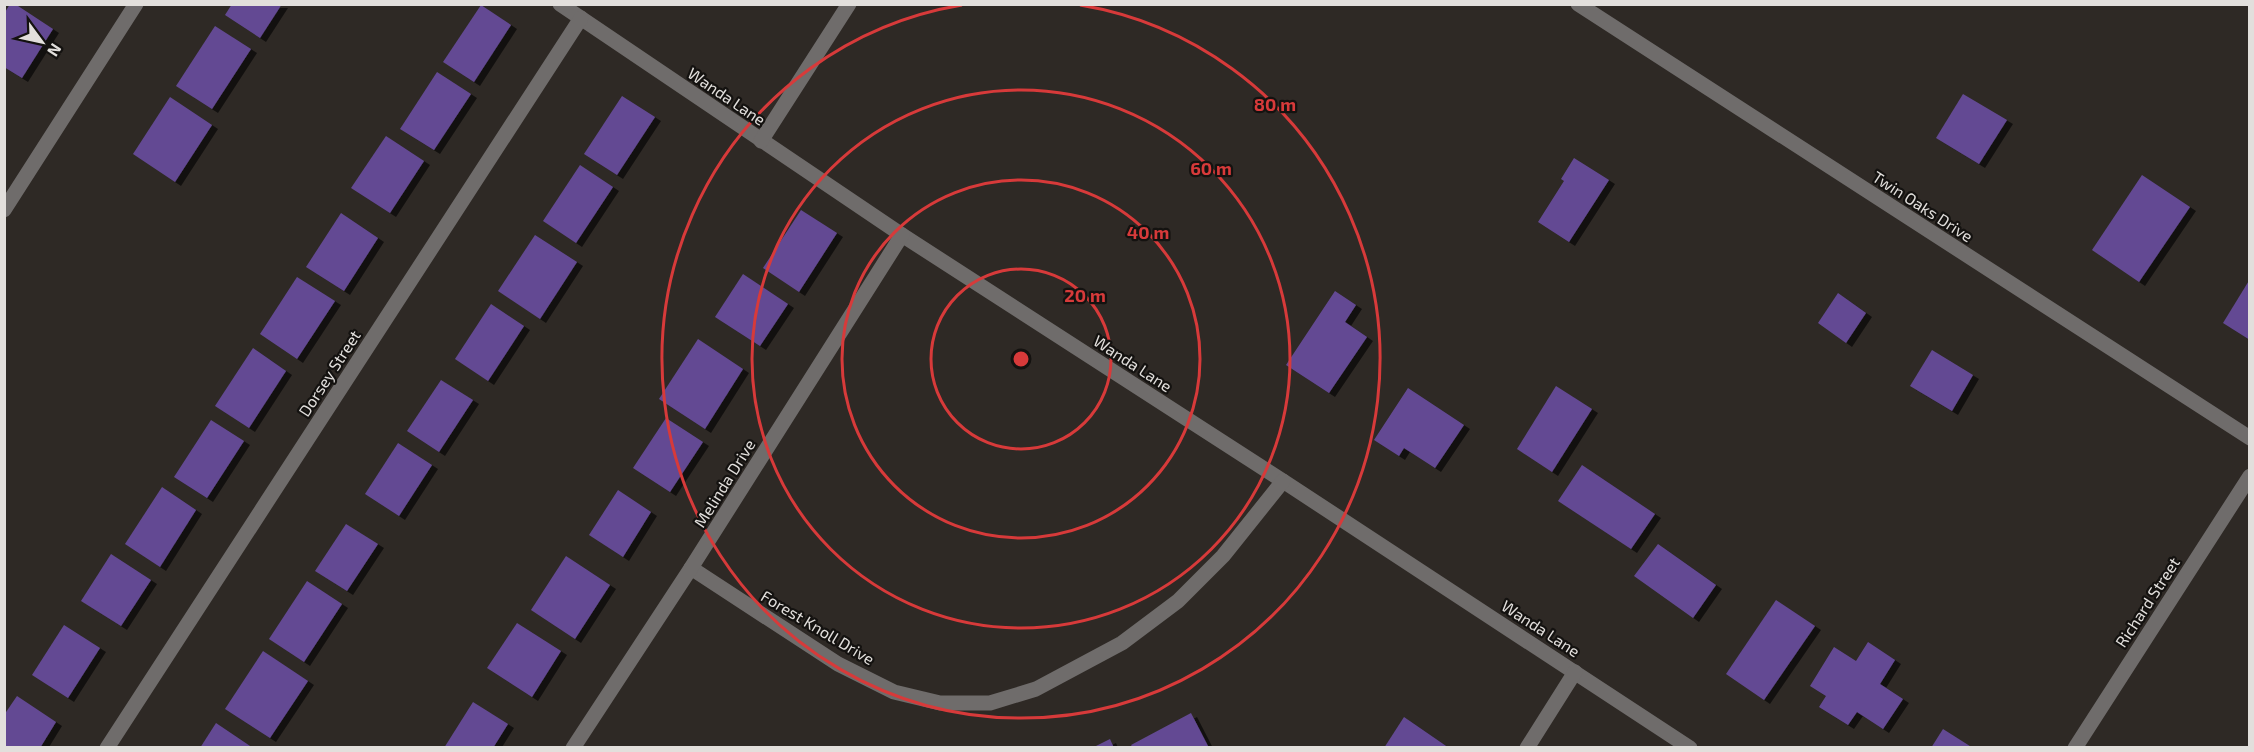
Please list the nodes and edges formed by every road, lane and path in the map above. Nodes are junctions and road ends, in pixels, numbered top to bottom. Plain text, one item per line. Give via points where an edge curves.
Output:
1 (136, 4) edge
2 (560, 4) edge
3 (849, 4) edge
4 (1578, 4) edge
5 (581, 18) junction
6 (761, 141) junction
7 (4, 210) edge
8 (902, 235) junction
9 (2250, 438) edge
10 (2250, 476) edge
11 (1283, 481) junction
12 (691, 568) junction
13 (1575, 672) junction
14 (107, 747) edge
15 (573, 747) edge
16 (1527, 747) edge
17 (1689, 747) edge
18 (2075, 747) edge

1 - 7 street
2 - 5 street, Wanda Lane
3 - 6 street
4 - 9 street, Twin Oaks Drive
5 - 6 street, Wanda Lane
5 - 14 street, Dorsey Street
6 - 8 street, Wanda Lane
8 - 11 street, Wanda Lane
8 - 12 street, Melinda Drive
10 - 18 street, Richard Street
11 - 12 street, Forest Knoll Drive via 1223,556 1178,601 1122,643 1036,689 990,704 940,703 894,692 838,664
11 - 13 street, Wanda Lane
12 - 15 street, Melinda Drive
13 - 16 street
13 - 17 street, Wanda Lane

